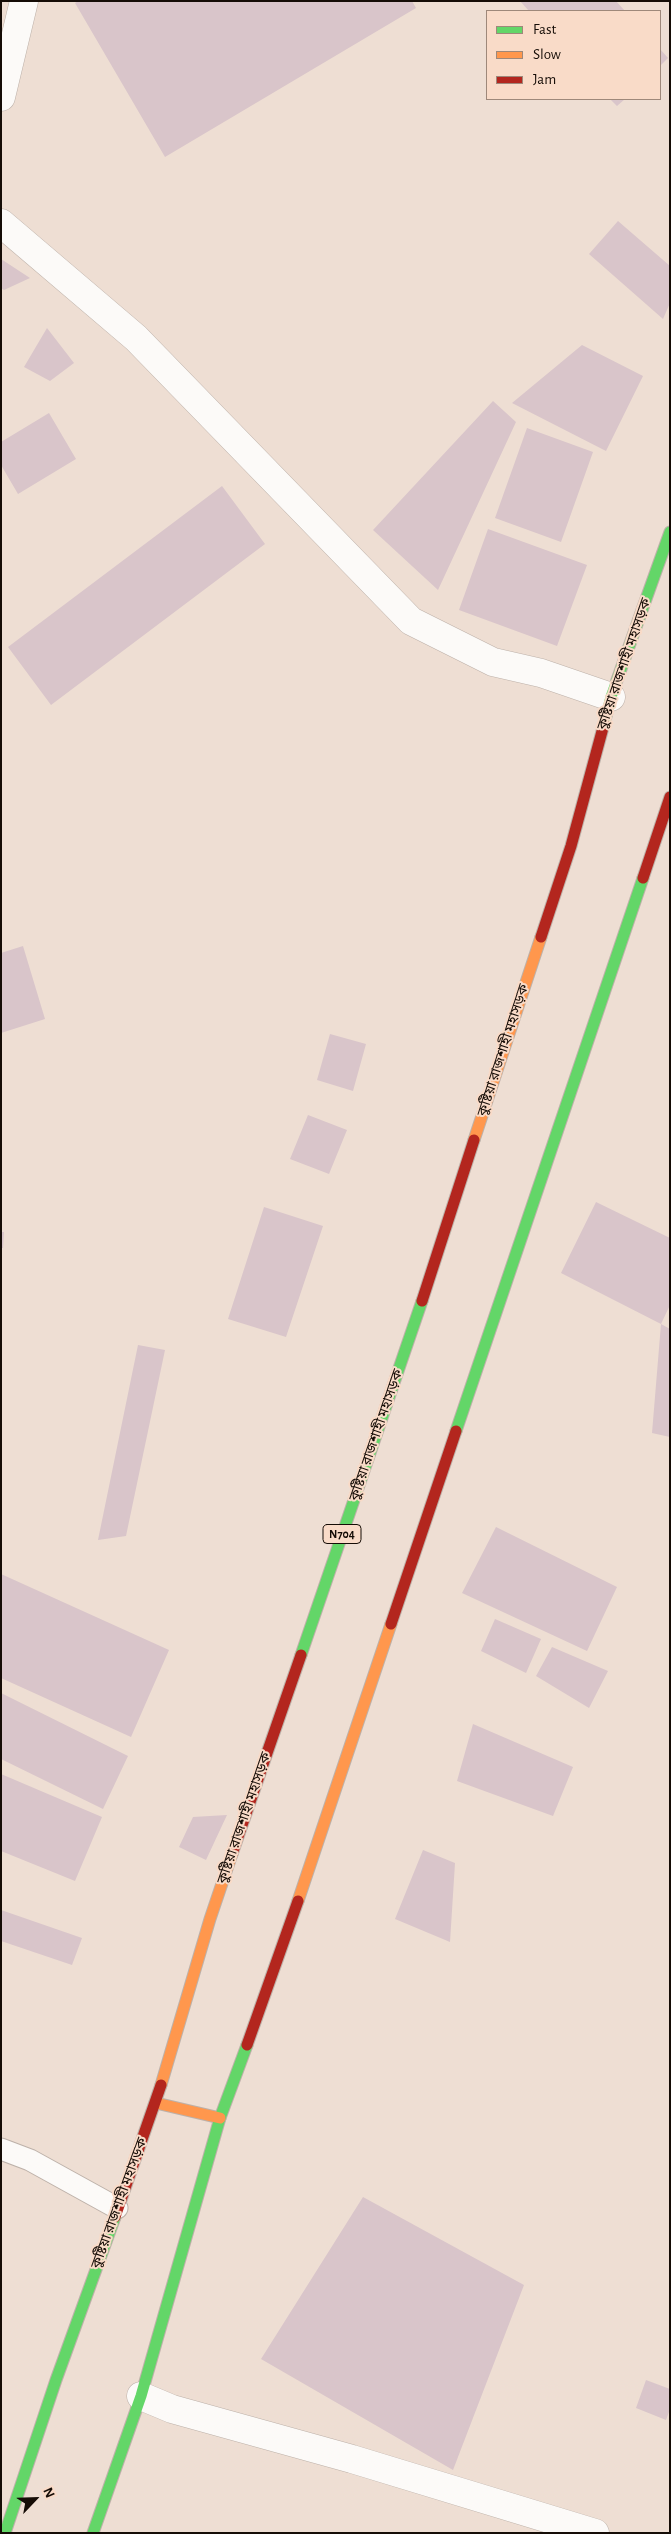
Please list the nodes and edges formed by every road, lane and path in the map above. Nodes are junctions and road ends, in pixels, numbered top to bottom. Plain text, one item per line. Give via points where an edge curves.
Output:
1 (24, 1) edge
2 (1, 97) edge
3 (1, 223) edge
4 (670, 532) edge
5 (667, 548) edge
6 (610, 697) junction
7 (670, 797) edge
8 (664, 832) edge
9 (156, 2102) junction
10 (220, 2118) junction
11 (1, 2149) edge
12 (117, 2208) junction
13 (141, 2396) junction
14 (6, 2533) edge
15 (93, 2533) edge
16 (595, 2533) edge

1 - 2 street
3 - 6 street via 136,338 411,621 493,662 541,673
4 - 5 highway, কুষ্টিয়া রাজশাহী মহাসড়ক / N704
5 - 6 highway, কুষ্টিয়া রাজশাহী মহাসড়ক / N704
6 - 9 highway, কুষ্টিয়া রাজশাহী মহাসড়ক / N704 via 568,855 401,1363 210,1919
7 - 8 highway
8 - 10 highway via 294,1912
9 - 10 highway
9 - 12 highway, কুষ্টিয়া রাজশাহী মহাসড়ক / N704
10 - 13 highway
11 - 12 lane via 30,2160
12 - 14 highway, কুষ্টিয়া রাজশাহী মহাসড়ক / N704
13 - 15 highway
13 - 16 street via 172,2409 352,2459

